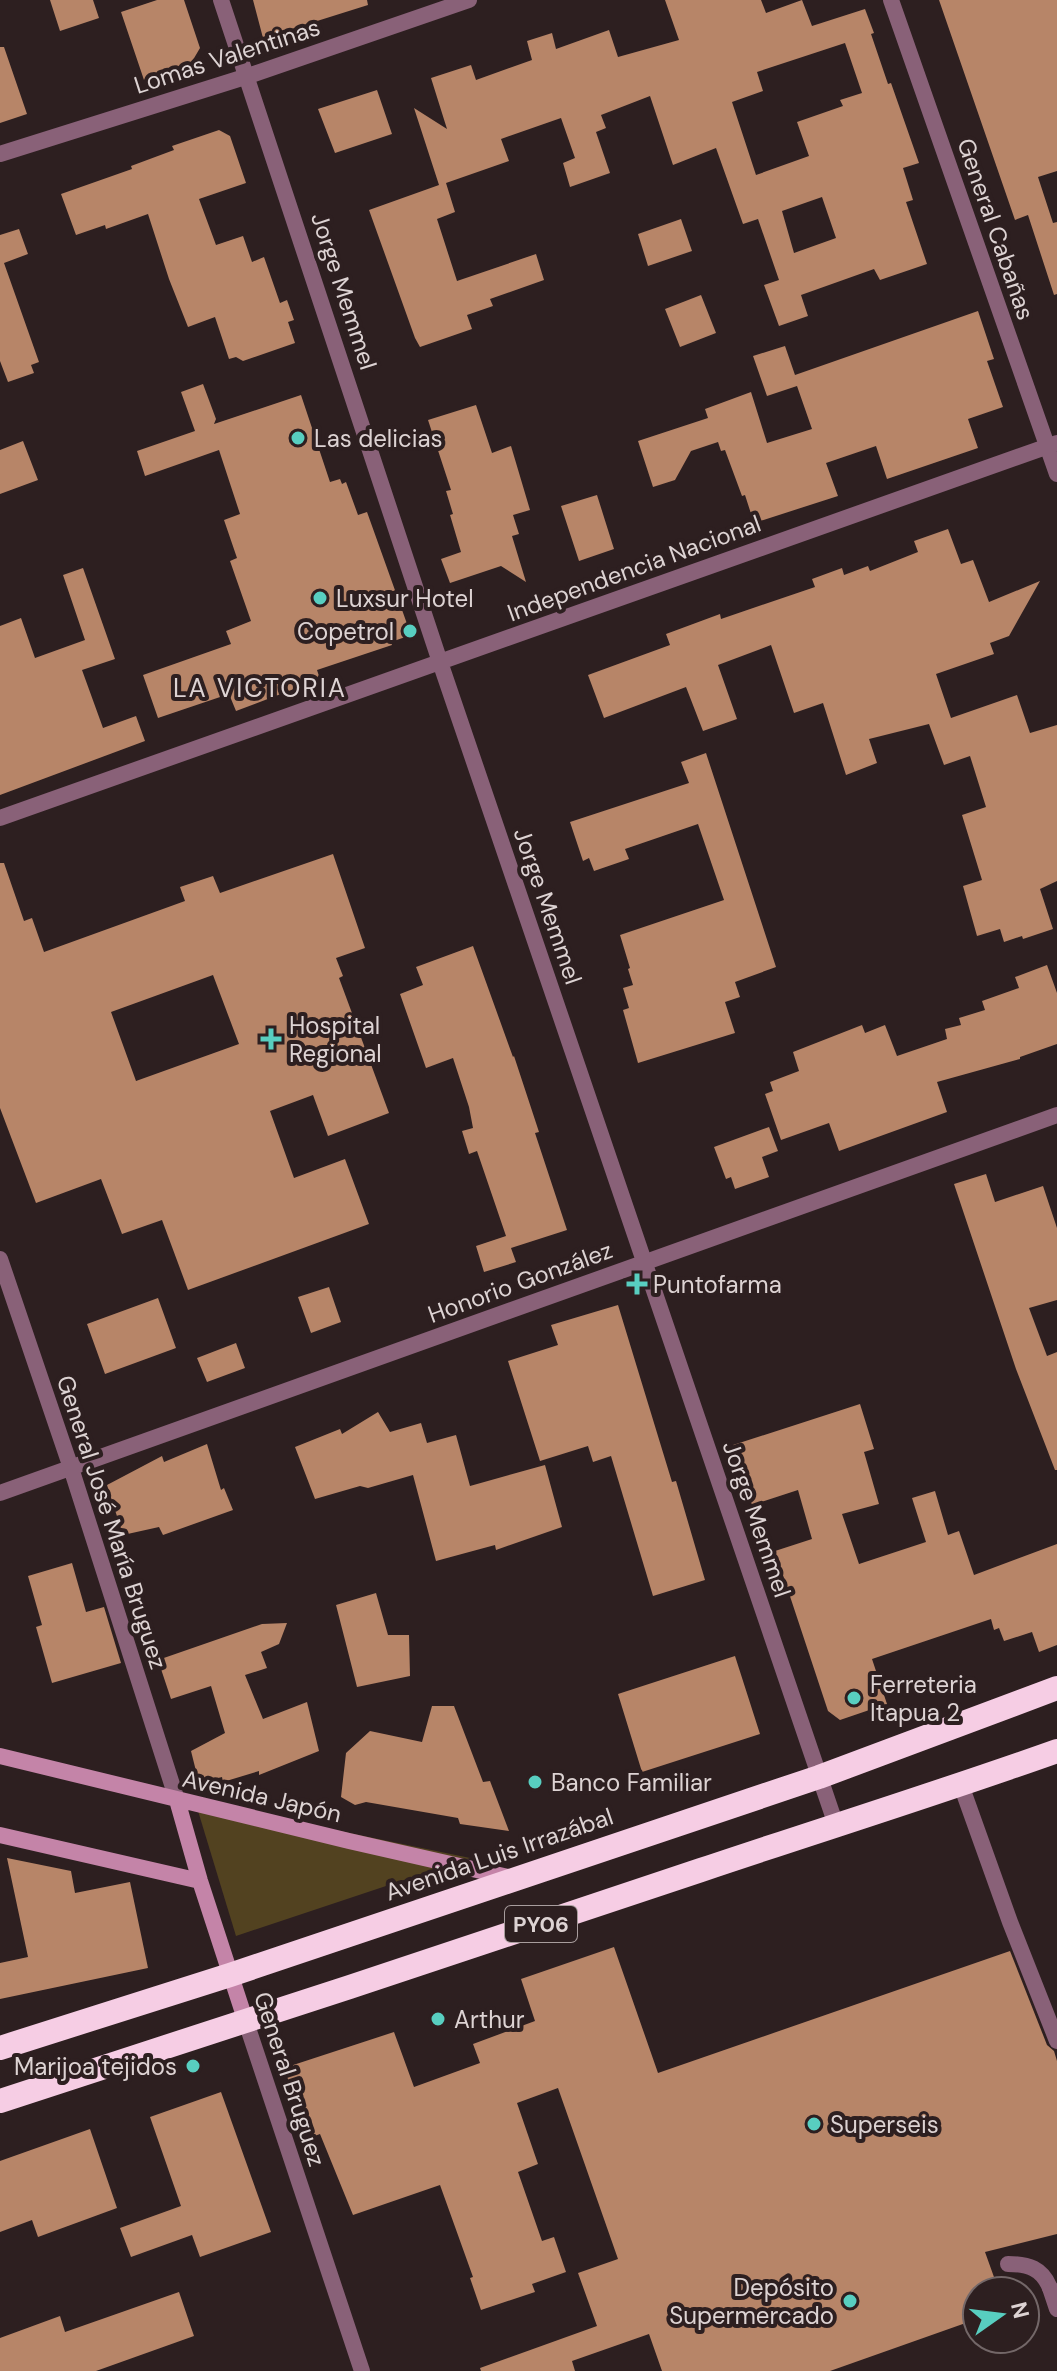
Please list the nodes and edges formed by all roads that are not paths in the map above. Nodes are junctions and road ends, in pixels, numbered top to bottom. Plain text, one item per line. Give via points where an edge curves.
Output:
1 (221, 0) edge
2 (469, 0) edge
3 (891, 0) edge
4 (248, 76) junction
5 (0, 154) edge
6 (1052, 444) edge
7 (1057, 474) edge
8 (440, 662) junction
9 (0, 818) edge
10 (1057, 1115) edge
11 (0, 1259) edge
12 (645, 1263) junction
13 (71, 1468) junction
14 (0, 1493) edge
15 (1057, 1688) edge
16 (1057, 1751) edge
17 (0, 1756) edge
18 (819, 1777) junction
19 (961, 1785) junction
20 (177, 1800) junction
21 (836, 1825) junction
22 (0, 1835) edge
23 (514, 1878) junction
24 (200, 1881) junction
25 (230, 1975) junction
26 (246, 2022) junction
27 (1057, 2041) edge
28 (0, 2048) edge
29 (0, 2101) edge
30 (1008, 2264) dead end
31 (1057, 2309) edge
32 (362, 2371) edge

1 - 4 street, Jorge Memmel
2 - 4 street, Lomas Valentinas
3 - 6 street, General Cabañas
4 - 5 street, Lomas Valentinas
4 - 8 street, Jorge Memmel
6 - 7 street, General Cabañas
6 - 8 street, Independencia Nacional
8 - 9 street, Independencia Nacional
8 - 12 street, Jorge Memmel
10 - 12 street, Honorio González
11 - 13 street, General José María Bruguez
12 - 13 street, Honorio González
12 - 18 street, Jorge Memmel
13 - 14 street, Honorio González
13 - 20 street, General José María Bruguez
15 - 18 highway, Avenida Luis Irrazábal / PY06
16 - 19 highway, PY06
17 - 20 main road, Avenida Japón
18 - 21 street, Jorge Memmel
18 - 23 highway, Avenida Luis Irrazábal / PY06
19 - 21 highway, PY06
19 - 27 street
20 - 23 main road, Avenida Japón
20 - 24 main road, General Bruguez
21 - 26 highway, PY06
22 - 24 main road
23 - 25 highway, Avenida Luis Irrazábal / PY06
24 - 25 main road, General Bruguez
25 - 26 main road, General Bruguez
25 - 28 highway, Avenida Luis Irrazábal / PY06
26 - 29 highway, PY06
26 - 32 street, General Bruguez
30 - 31 street via 1025,2264 1046,2277

